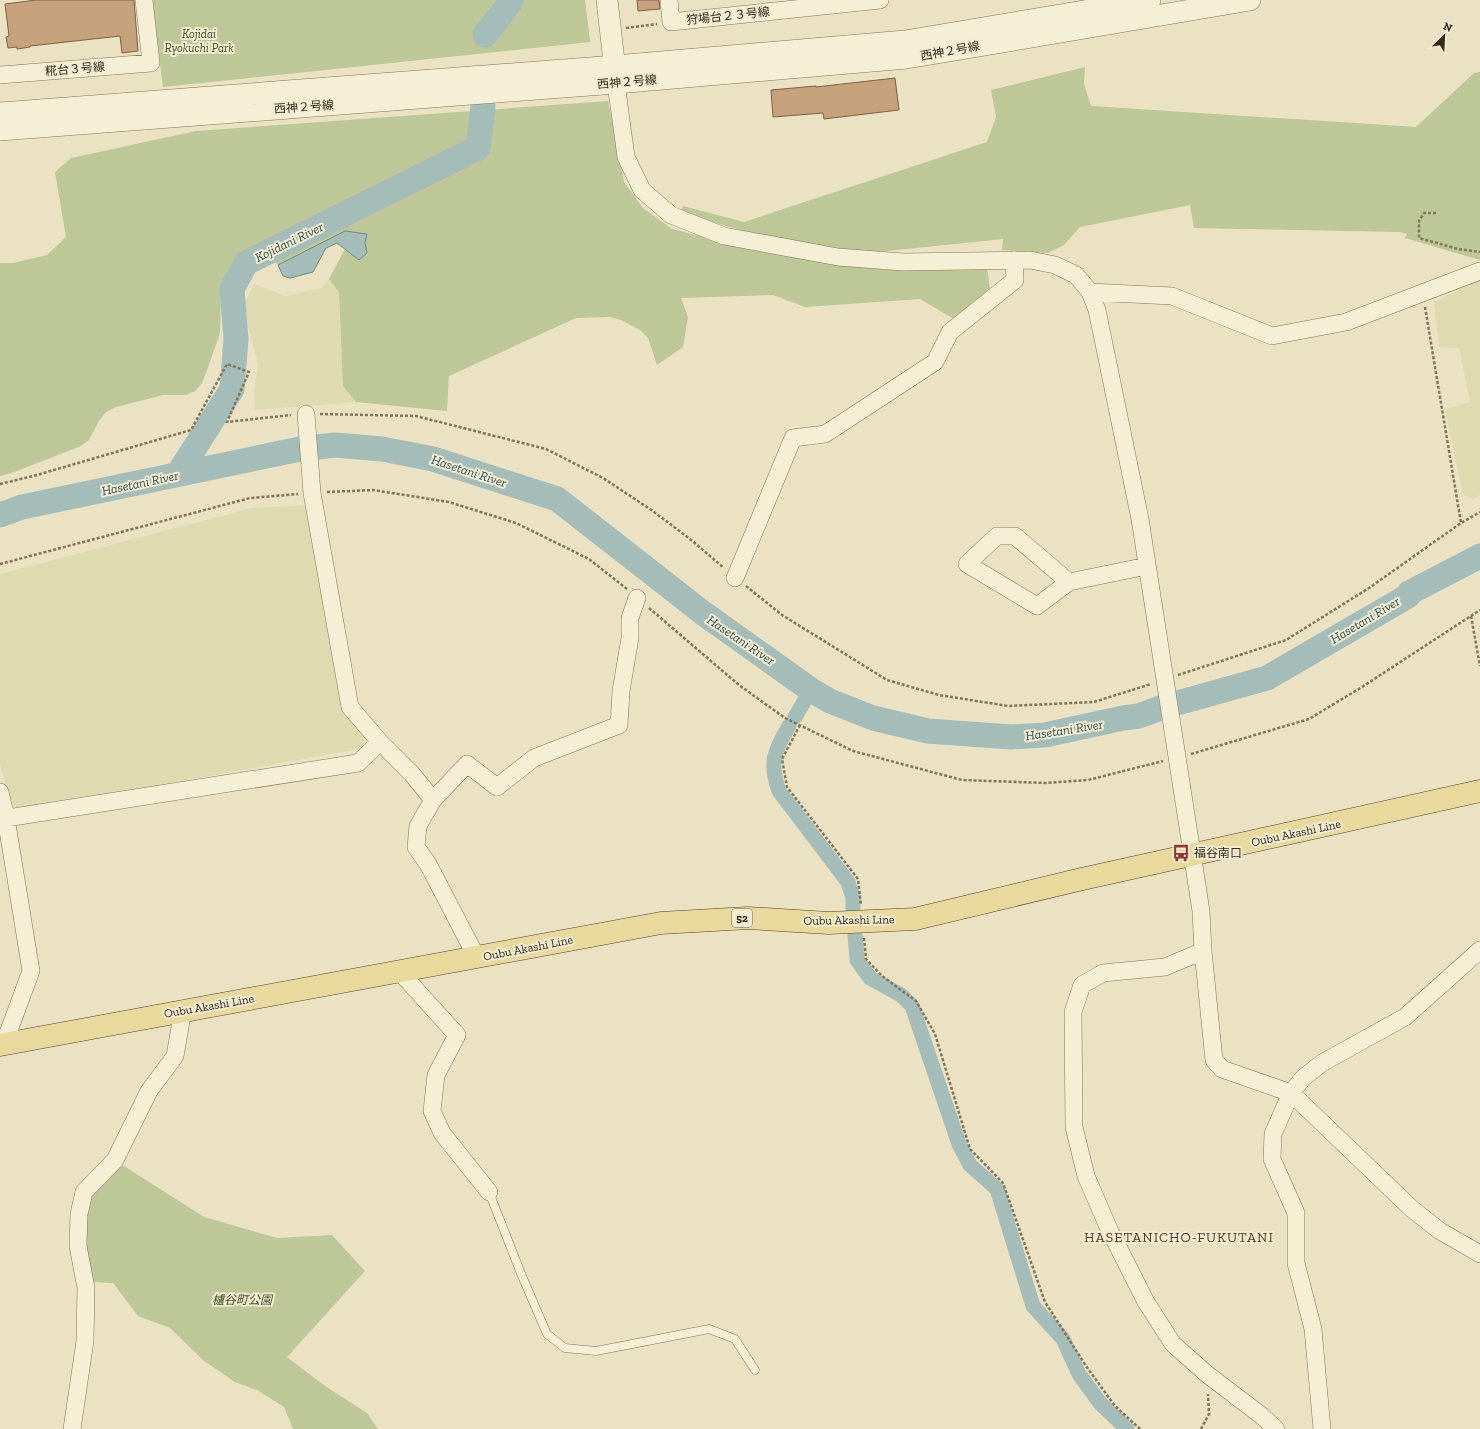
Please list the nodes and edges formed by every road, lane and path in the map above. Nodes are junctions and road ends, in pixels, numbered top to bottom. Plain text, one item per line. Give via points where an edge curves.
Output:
1 (144, 0) edge
2 (607, 0) edge
3 (669, 0) edge
4 (880, 0) edge
5 (1150, 0) edge
6 (1250, 0) edge
7 (671, 22) junction
8 (611, 30) junction
9 (616, 74) junction
10 (0, 75) edge
11 (0, 113) edge
12 (0, 130) edge
13 (1436, 213) dead end
14 (1480, 252) edge
15 (1014, 260) junction
16 (1480, 271) edge
17 (1090, 292) junction
18 (1422, 292) junction
19 (306, 414) joint
20 (0, 484) edge
21 (312, 493) junction
22 (1480, 512) edge
23 (1461, 523) junction
24 (0, 564) edge
25 (1147, 566) junction
26 (735, 578) dead end
27 (1069, 582) junction
28 (637, 598) junction
29 (1480, 610) edge
30 (1471, 616) junction
31 (1480, 666) edge
32 (1164, 681) junction
33 (800, 725) junction
34 (380, 742) junction
35 (1176, 754) junction
36 (0, 792) edge
37 (1480, 792) edge
38 (433, 800) junction
39 (3, 819) edge
40 (1193, 855) junction
41 (862, 921) junction
42 (1480, 950) edge
43 (1203, 951) junction
44 (477, 958) junction
45 (400, 972) junction
46 (183, 1010) junction
47 (2, 1044) edge
48 (1291, 1093) junction
49 (489, 1192) joint
50 (1480, 1254) edge
51 (755, 1370) dead end
52 (1208, 1374) junction
53 (72, 1429) edge
54 (1140, 1429) edge
55 (1201, 1429) edge
56 (1276, 1429) edge
57 (1322, 1429) edge

1 - 10 street, 糀台３号線 via 150,63
2 - 8 street
3 - 7 street
4 - 7 street, 狩場台２３号線
5 - 9 street, 西神２号線 via 905,41
6 - 9 street, 西神２号線 via 907,58
7 - 8 path
8 - 9 street
9 - 11 street, 西神２号線
9 - 12 street, 西神２号線
9 - 15 street via 626,156 642,190 671,215 724,236 838,257 903,262
13 - 14 path via 1424,213 1419,221 1419,238
15 - 17 street via 1055,265 1076,275
15 - 26 street via 1014,280 950,332 935,362 825,434 793,438
16 - 18 street
17 - 18 street via 1172,296 1272,336 1346,322
17 - 25 street via 1097,310
18 - 23 path
19 - 20 path via 227,422 249,372 227,364 191,430
19 - 21 street
21 - 24 path via 250,498
21 - 28 path via 373,490 449,502 508,521 589,559
21 - 34 street via 350,707
22 - 23 path
23 - 32 path via 1369,588 1286,640
25 - 27 street
25 - 32 street
27 - 27 street via 1037,606 967,564 997,536 1015,536
28 - 33 path via 739,685 785,718
28 - 38 street via 630,618 630,638 621,691 619,725 534,758 497,786 466,764
29 - 30 path
30 - 31 path
30 - 35 path via 1309,719
32 - 35 street
33 - 35 path via 853,751 962,780 1045,783 1088,780
33 - 41 path via 782,758 787,787 858,879
34 - 38 street via 412,774
34 - 39 street via 358,763
35 - 40 street
36 - 39 street
37 - 40 main road, Oubu Akashi Line / 52
38 - 44 street via 418,826 416,847 428,864
39 - 47 street via 30,971
40 - 41 main road, Oubu Akashi Line / 52 via 915,919
40 - 43 street via 1201,911
41 - 44 main road, Oubu Akashi Line / 52 via 828,923 748,918 661,923
41 - 54 path via 866,959 882,976 916,1001 935,1034 970,1149 1004,1184 1045,1302 1115,1406
42 - 48 street via 1405,1017 1322,1063 1303,1078
43 - 48 street via 1214,1060 1222,1068
43 - 52 street via 1165,967 1103,973 1082,985 1073,1012 1074,1128 1086,1176 1146,1302 1173,1344
44 - 45 main road, Oubu Akashi Line / 52
45 - 46 main road, Oubu Akashi Line / 52
45 - 49 street via 457,1035 436,1075 432,1111 442,1134
46 - 47 main road, Oubu Akashi Line / 52
46 - 53 street via 175,1056 149,1092 115,1160 84,1192 79,1214 78,1246 86,1288 85,1341
48 - 50 street via 1412,1209 1440,1231
48 - 57 street via 1273,1134 1272,1159 1296,1213 1296,1263 1313,1329
49 - 51 lane via 547,1334 565,1348 596,1351 709,1329 735,1340
52 - 55 path via 1209,1414
52 - 56 street

